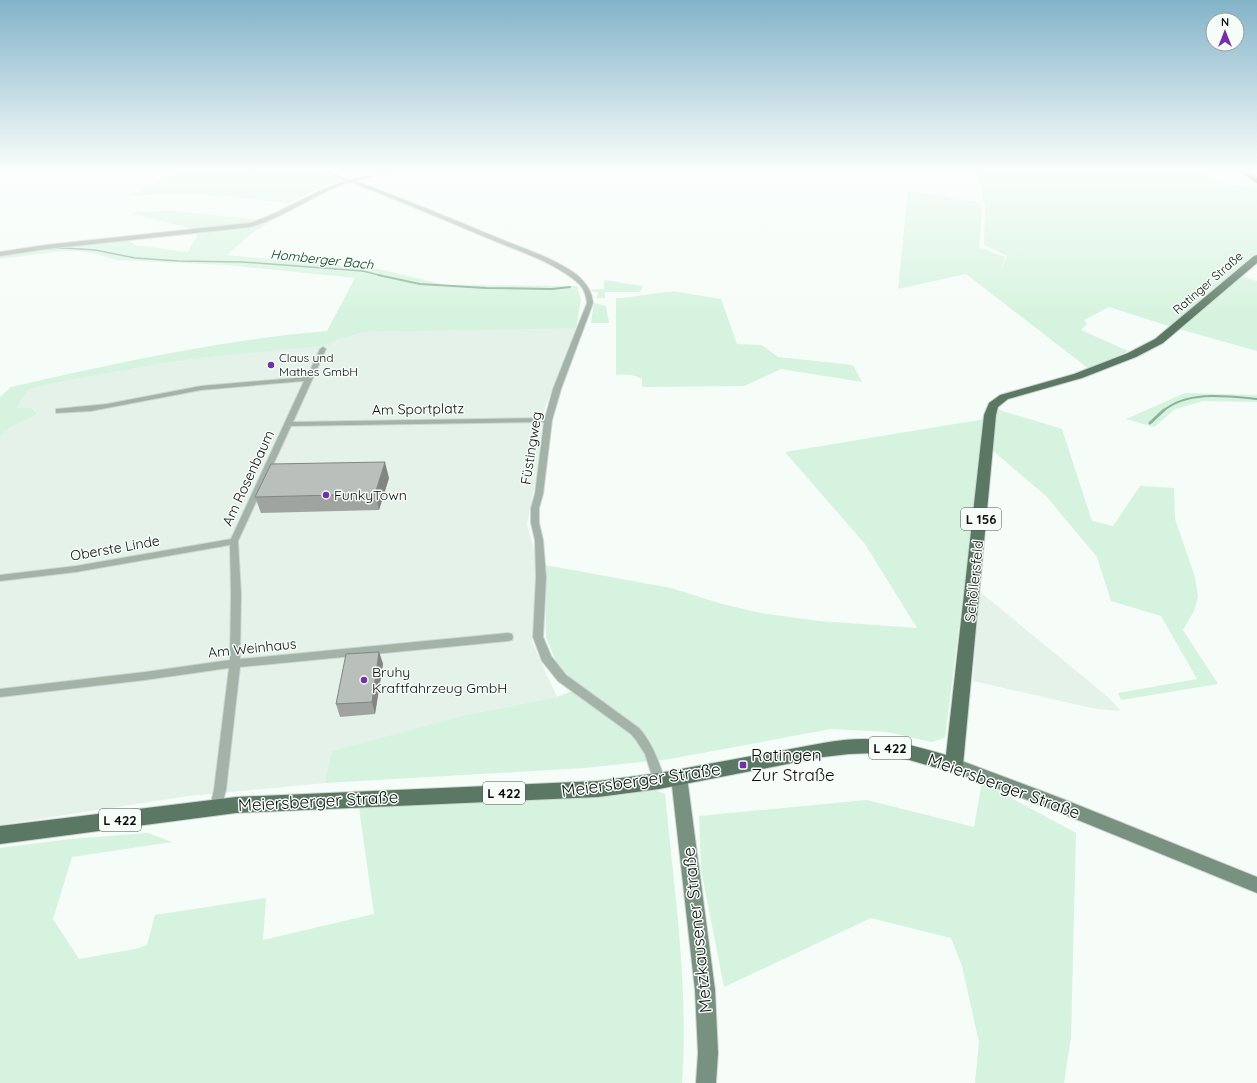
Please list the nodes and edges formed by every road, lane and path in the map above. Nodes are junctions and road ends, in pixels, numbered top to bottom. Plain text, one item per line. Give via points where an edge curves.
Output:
1 (269, 220) edge
2 (449, 220) edge
3 (0, 254) edge
4 (1257, 258) edge
5 (1176, 328) joint
6 (323, 349) dead end
7 (308, 379) junction
8 (59, 411) dead end
9 (548, 420) junction
10 (289, 424) junction
11 (234, 541) junction
12 (0, 578) edge
13 (508, 636) dead end
14 (235, 663) junction
15 (0, 693) edge
16 (954, 765) junction
17 (679, 778) junction
18 (659, 781) junction
19 (216, 807) junction
20 (0, 835) edge
21 (1257, 886) edge
22 (706, 1083) edge

1 - 3 street via 250,225
2 - 9 street, Füstingweg via 548,261 574,276 589,294 590,303 557,389
4 - 5 main road, Ratinger Straße / L 156
5 - 16 main road, Schöllersfeld / L 156 via 1159,341 1126,357 1067,380 1009,395 993,405
6 - 7 street, Am Rosenbaum
7 - 8 street via 258,381 187,390 79,410
7 - 10 street, Am Rosenbaum
9 - 10 street, Am Sportplatz
9 - 18 street, Füstingweg via 535,508 541,577 538,637 546,658 562,678 635,731 643,740 654,762
10 - 11 street, Am Rosenbaum
11 - 12 street, Oberste Linde via 76,569
11 - 14 street, Am Rosenbaum
13 - 14 street, Am Weinhaus
14 - 15 street, Am Weinhaus
14 - 19 street, Am Rosenbaum
16 - 17 main road, Meiersberger Straße / L 422 via 910,752 861,746 823,750
16 - 21 main road, Meiersberger Straße / L 422
17 - 18 main road, Meiersberger Straße / L 422
17 - 22 main road, Metzkausener Straße via 705,990 708,1053
18 - 19 main road, Meiersberger Straße / L 422 via 577,791 317,800
19 - 20 main road, Meiersberger Straße / L 422

